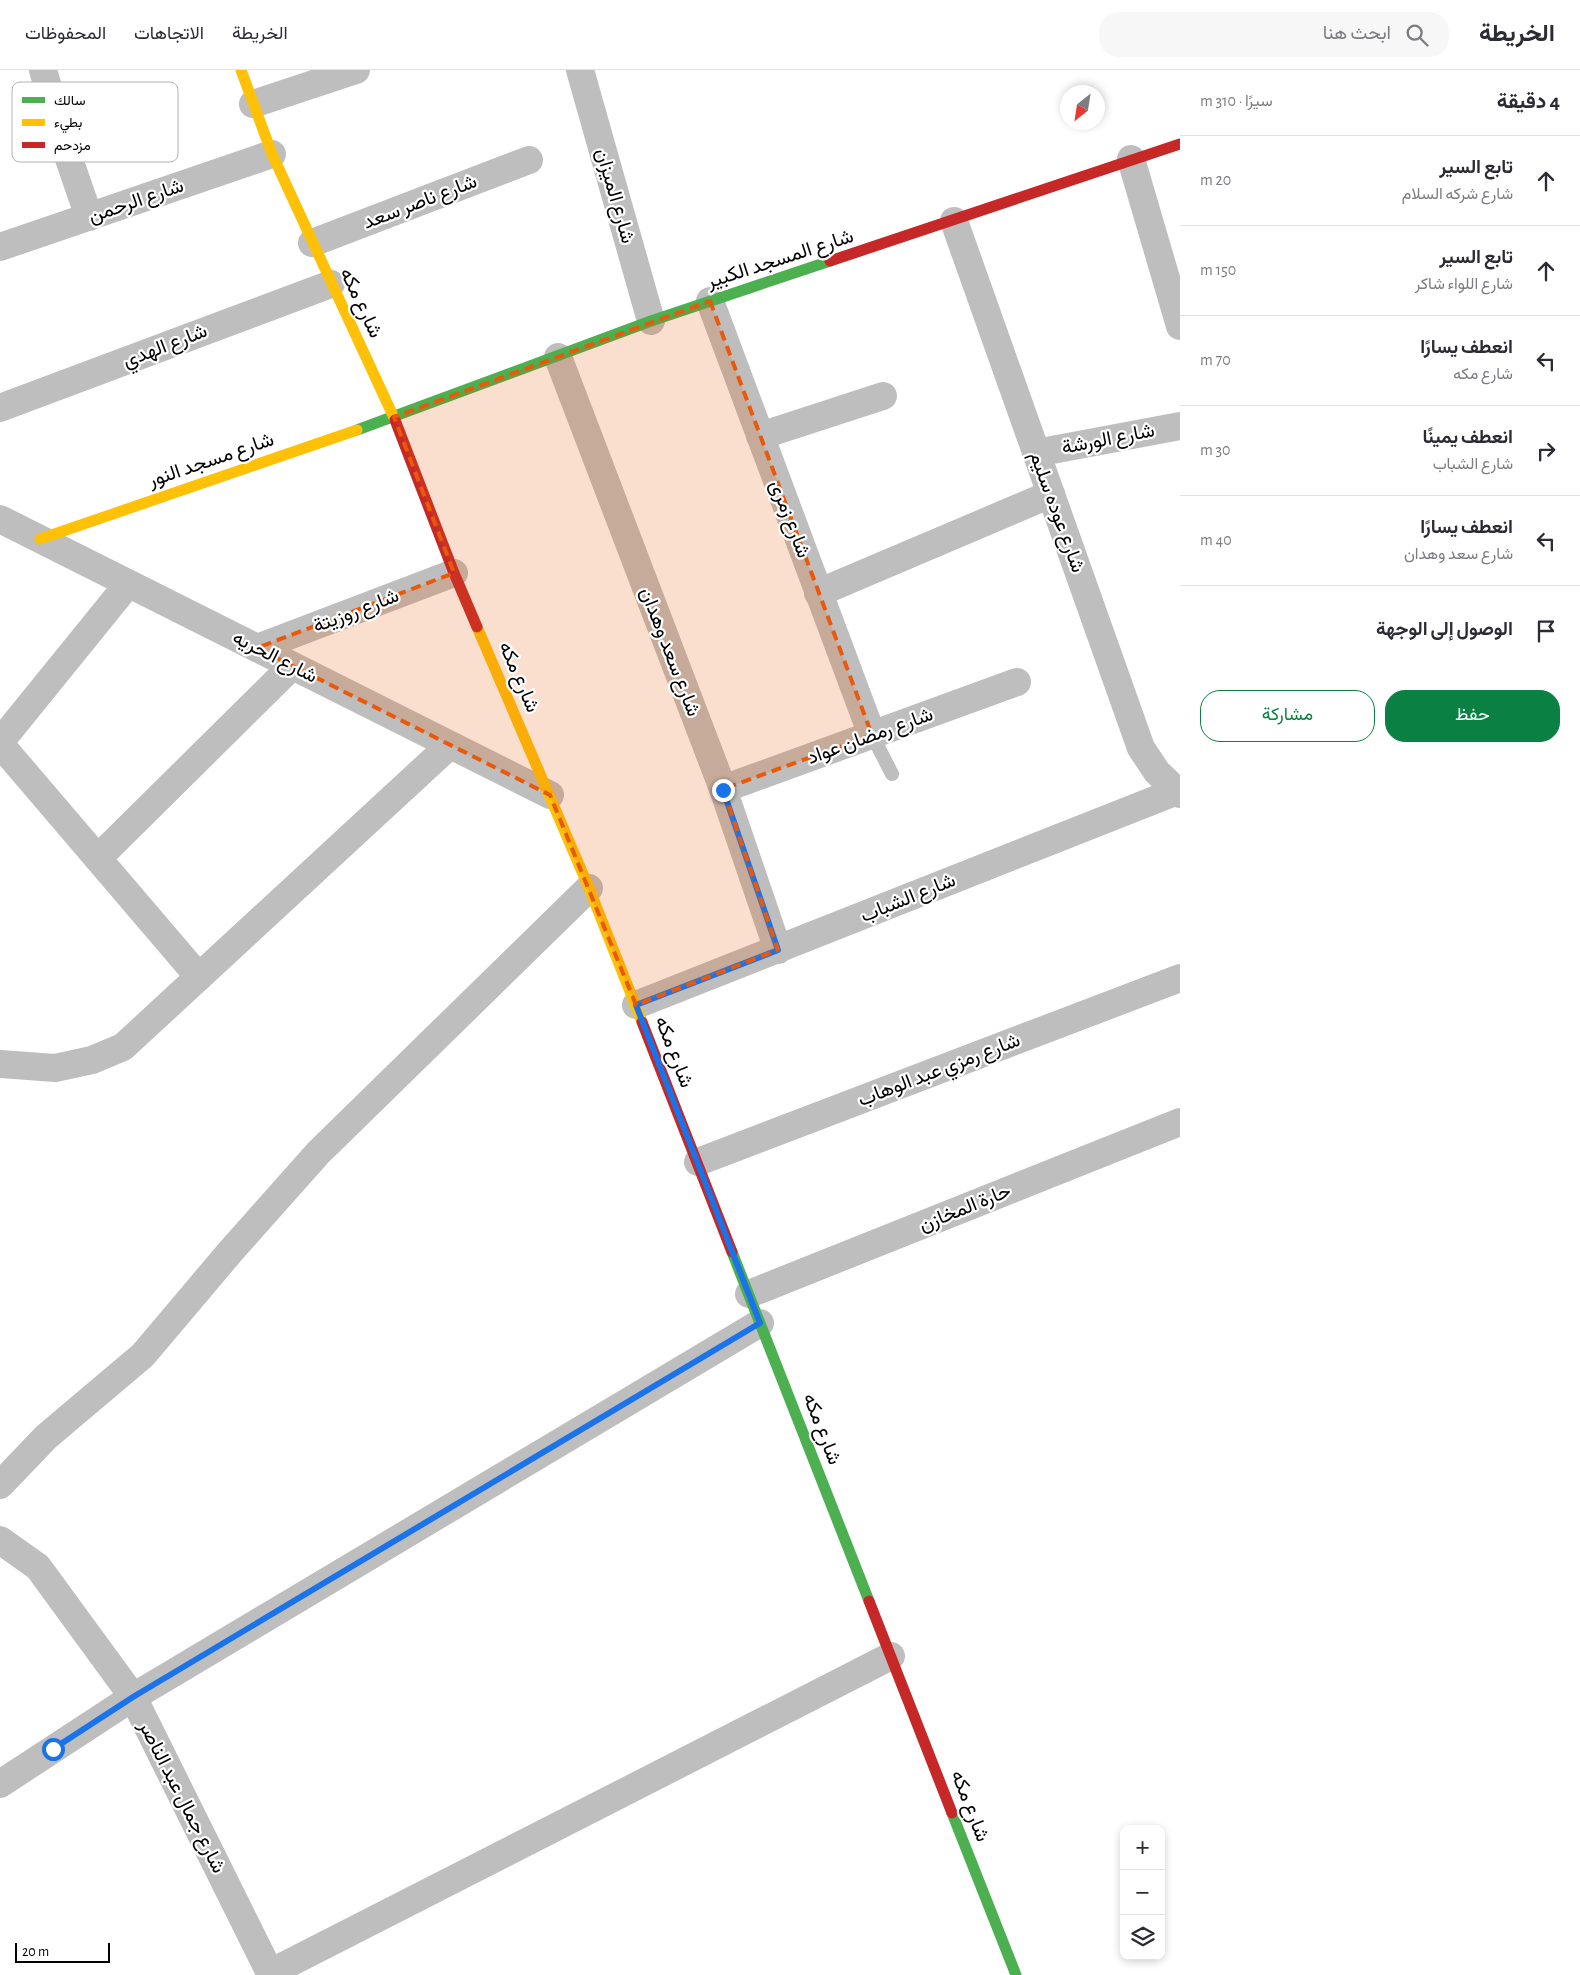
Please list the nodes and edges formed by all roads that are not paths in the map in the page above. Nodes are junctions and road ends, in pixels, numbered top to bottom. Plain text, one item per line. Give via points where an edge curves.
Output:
1 (241, 70) edge
2 (356, 70) edge
3 (580, 70) edge
4 (253, 104) junction
5 (1180, 144) edge
6 (272, 154) junction
7 (528, 160) dead end
8 (1131, 160) junction
9 (70, 162) edge
10 (88, 217) junction
11 (954, 221) junction
12 (312, 244) junction
13 (0, 247) edge
14 (331, 284) junction
15 (710, 302) junction
16 (651, 321) junction
17 (1180, 326) edge
18 (558, 357) junction
19 (883, 396) dead end
20 (0, 408) edge
21 (394, 417) junction
22 (1180, 426) edge
23 (760, 436) junction
24 (1036, 453) junction
25 (1051, 494) junction
26 (0, 519) edge
27 (40, 539) junction
28 (454, 573) junction
29 (128, 584) junction
30 (818, 592) junction
31 (257, 648) junction
32 (292, 666) junction
33 (1017, 682) dead end
34 (872, 735) junction
35 (0, 743) edge
36 (450, 745) junction
37 (892, 774) dead end
38 (723, 790) junction
39 (1180, 792) edge
40 (550, 795) junction
41 (98, 858) junction
42 (590, 888) junction
43 (778, 950) junction
44 (199, 977) junction
45 (1180, 978) edge
46 (636, 1005) junction
47 (0, 1064) edge
48 (1180, 1122) edge
49 (698, 1162) junction
50 (749, 1294) junction
51 (760, 1323) junction
52 (0, 1486) edge
53 (0, 1540) edge
54 (891, 1656) junction
55 (133, 1697) junction
56 (0, 1784) edge
57 (271, 1974) edge
58 (1015, 1974) edge

1 - 4 street, شارع مكه
2 - 4 street
3 - 16 street, شارع الميزان
4 - 6 street, شارع مكه
5 - 8 street, شارع المسجد الكبير
6 - 10 street, شارع الرحمن
6 - 12 street, شارع مكه
7 - 12 street, شارع ناصر سعد
8 - 11 street, شارع المسجد الكبير
8 - 17 street
9 - 10 street
10 - 13 street, شارع الرحمن
11 - 15 street, شارع المسجد الكبير
11 - 24 street, شارع عوده سليم
12 - 14 street, شارع مكه
14 - 20 street, شارع الهدي
14 - 21 street, شارع مكه
15 - 16 street, شارع المسجد الكبير
15 - 23 street, شارع زمرى
16 - 18 street, شارع المسجد الكبير
18 - 21 street, شارع المسجد الكبير
18 - 38 street, شارع سعد وهدان
19 - 23 street
21 - 27 street, شارع مسجد النور
21 - 28 street, شارع مكه
22 - 24 street, شارع الورشة
23 - 30 street, شارع زمرى
24 - 25 street, شارع عوده سليم
25 - 30 street
25 - 39 street, شارع عوده سليم via 1141,748 1157,772
26 - 27 street, شارع الحريه
27 - 29 street, شارع الحريه
28 - 31 street, شارع روزيتة
28 - 40 street, شارع مكه
29 - 31 street, شارع الحريه
29 - 35 street
30 - 34 street, شارع زمرى
31 - 32 street, شارع الحريه
32 - 36 street, شارع الحريه
32 - 41 street
33 - 34 street, شارع رمضان عواد
34 - 37 lane
34 - 38 street, شارع رمضان عواد
35 - 41 street
36 - 40 street, شارع الحريه
36 - 44 street
38 - 43 street, شارع سعد وهدان
39 - 43 street, شارع الشباب
40 - 42 street, شارع مكه
41 - 44 street
42 - 46 street, شارع مكه
42 - 52 street via 318,1153 143,1355 46,1437
43 - 46 street, شارع الشباب
44 - 47 street via 123,1047 92,1060 55,1068
45 - 49 street, شارع رمزي عبد الوهاب
46 - 49 street, شارع مكه
48 - 50 street, حارة المخازن
49 - 50 street, شارع مكه
50 - 51 street, شارع مكه
51 - 54 street, شارع مكه
51 - 55 street
53 - 55 street, شارع جمال عبد الناصر via 38,1567
54 - 57 street
54 - 58 street, شارع مكه
55 - 56 street
55 - 57 street, شارع جمال عبد الناصر

